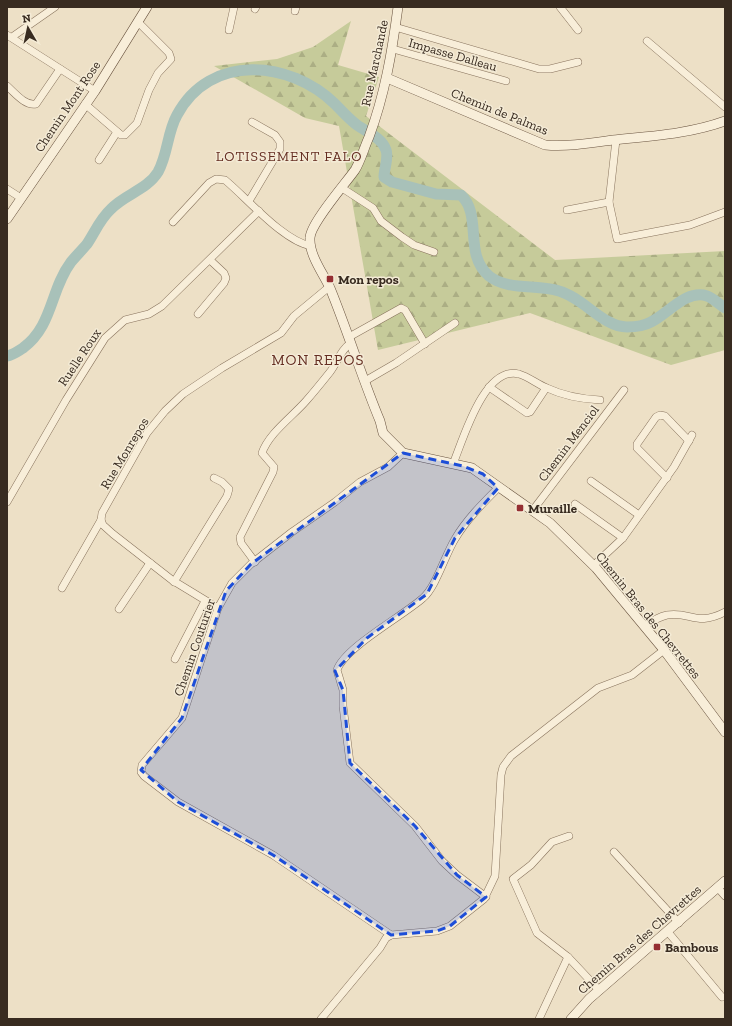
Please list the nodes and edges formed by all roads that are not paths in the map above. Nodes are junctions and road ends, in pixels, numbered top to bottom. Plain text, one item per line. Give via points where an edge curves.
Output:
1 (55, 7) edge
2 (147, 7) edge
3 (234, 7) edge
4 (398, 7) edge
5 (560, 7) edge
6 (138, 22) junction
7 (395, 27) junction
8 (230, 30) dead end
9 (578, 30) dead end
10 (9, 36) edge
11 (647, 41) dead end
12 (393, 49) junction
13 (578, 62) dead end
14 (60, 70) junction
15 (387, 78) junction
16 (506, 81) dead end
17 (7, 86) edge
18 (95, 91) junction
19 (85, 104) junction
20 (725, 107) edge
21 (252, 122) dead end
22 (725, 122) edge
23 (117, 132) junction
24 (616, 140) junction
25 (99, 160) dead end
26 (342, 188) junction
27 (7, 189) edge
28 (21, 198) junction
29 (250, 201) junction
30 (609, 202) junction
31 (567, 210) dead end
32 (259, 211) junction
33 (725, 212) edge
34 (7, 219) edge
35 (173, 222) dead end
36 (311, 246) junction
37 (434, 252) dead end
38 (210, 260) junction
39 (329, 287) junction
40 (198, 314) dead end
41 (456, 323) dead end
42 (350, 340) junction
43 (425, 344) junction
44 (365, 381) junction
45 (489, 387) junction
46 (546, 388) junction
47 (624, 390) dead end
48 (600, 400) dead end
49 (403, 453) junction
50 (453, 464) junction
51 (214, 478) dead end
52 (667, 478) junction
53 (591, 481) dead end
54 (498, 488) junction
55 (7, 502) edge
56 (575, 504) dead end
57 (532, 510) junction
58 (640, 516) junction
59 (101, 520) junction
60 (623, 538) junction
61 (255, 562) junction
62 (150, 563) junction
63 (594, 565) junction
64 (174, 582) junction
65 (62, 588) dead end
66 (205, 601) junction
67 (218, 608) junction
68 (119, 609) dead end
69 (725, 612) edge
70 (645, 626) junction
71 (664, 650) junction
72 (175, 659) dead end
73 (725, 732) edge
74 (569, 836) dead end
75 (614, 852) dead end
76 (725, 881) edge
77 (718, 888) junction
78 (725, 896) edge
79 (486, 897) junction
80 (679, 923) junction
81 (668, 932) junction
82 (391, 935) junction
83 (568, 957) junction
84 (599, 990) junction
85 (722, 997) dead end
86 (321, 1019) edge
87 (539, 1019) edge
88 (571, 1019) edge

1 - 10 street
2 - 6 main road, Chemin Mont Rose
3 - 8 street
4 - 7 main road, Rue Marchande
5 - 9 street
6 - 18 main road, Chemin Mont Rose
6 - 23 street via 169,53 171,59 158,73 137,122 125,135
7 - 12 main road, Rue Marchande
7 - 13 street via 539,69
10 - 14 street
11 - 20 street
12 - 15 main road, Rue Marchande
12 - 16 street, Impasse Dalleau
14 - 17 street via 36,104 25,102
14 - 18 street
15 - 24 main road, Chemin de Palmas via 545,145 562,146
15 - 26 main road, Rue Marchande via 364,149 356,168
18 - 19 main road, Chemin Mont Rose
19 - 23 street
19 - 28 main road, Chemin Mont Rose
21 - 29 street via 275,135 280,142 280,149
22 - 24 main road, Chemin de Palmas via 694,131
23 - 25 street
24 - 30 street
26 - 36 main road via 311,232
26 - 37 street via 373,208 381,221 402,237 414,245
27 - 28 street
28 - 34 main road, Chemin Mont Rose
29 - 32 street
29 - 35 street via 225,180 216,179 209,182
30 - 31 street
30 - 33 street via 617,239 690,225
32 - 36 street via 293,239
32 - 38 street, Ruelle Roux
36 - 39 main road
38 - 40 street via 226,278
38 - 55 street, Ruelle Roux via 162,306 149,314 125,320 105,338
39 - 42 main road
39 - 59 street, Rue Monrepos via 294,316 281,333 222,368 183,394 165,410 146,433 102,513
41 - 43 street
42 - 43 street via 401,308 405,310
42 - 44 main road
42 - 61 street via 337,363 263,449 262,453 274,467 273,472 240,537 241,543
43 - 44 street
44 - 49 main road via 383,434
45 - 46 street, Chemin Menciol via 499,378 516,374
45 - 46 street via 527,413
45 - 50 street, Chemin Menciol via 475,412
46 - 48 street, Chemin Menciol via 578,399
47 - 57 street, Chemin Menciol
49 - 50 main road, Chemin Bras des Chevrettes
49 - 61 street, Chemin Couturier via 394,462 360,482
50 - 54 main road, Chemin Bras des Chevrettes via 472,468
51 - 64 street via 229,489 227,496
52 - 52 street via 637,448 637,444 656,416 660,415 665,416 691,438
52 - 58 street
53 - 58 street
54 - 57 main road, Chemin Bras des Chevrettes
54 - 79 street via 455,538 427,594 367,638 337,670 343,690 350,763 415,826 442,861
56 - 60 street
57 - 63 main road, Chemin Bras des Chevrettes via 550,523
58 - 60 street
59 - 62 street via 108,530
59 - 65 street, Rue Monrepos
60 - 63 street
61 - 67 street, Chemin Couturier via 232,583
62 - 64 street
62 - 68 street
63 - 70 main road, Chemin Bras des Chevrettes
64 - 66 street
66 - 67 street
66 - 72 street
67 - 82 street, Chemin Couturier via 182,718 142,765 141,772 178,802 273,854
69 - 70 street via 699,620 668,615 656,618
70 - 71 main road, Chemin Bras des Chevrettes
71 - 73 main road, Chemin Bras des Chevrettes
71 - 79 street via 632,675 598,688 506,762 500,782 495,876
74 - 83 street via 552,842 513,880 537,933
75 - 80 street
76 - 77 main road, Chemin Bras des Chevrettes
77 - 78 street
77 - 80 main road, Chemin Bras des Chevrettes
79 - 82 street via 450,926 437,931
80 - 81 main road, Chemin Bras des Chevrettes
81 - 84 main road, Chemin Bras des Chevrettes
81 - 85 street
82 - 86 street
83 - 84 street
83 - 87 street
84 - 88 main road, Chemin Bras des Chevrettes

